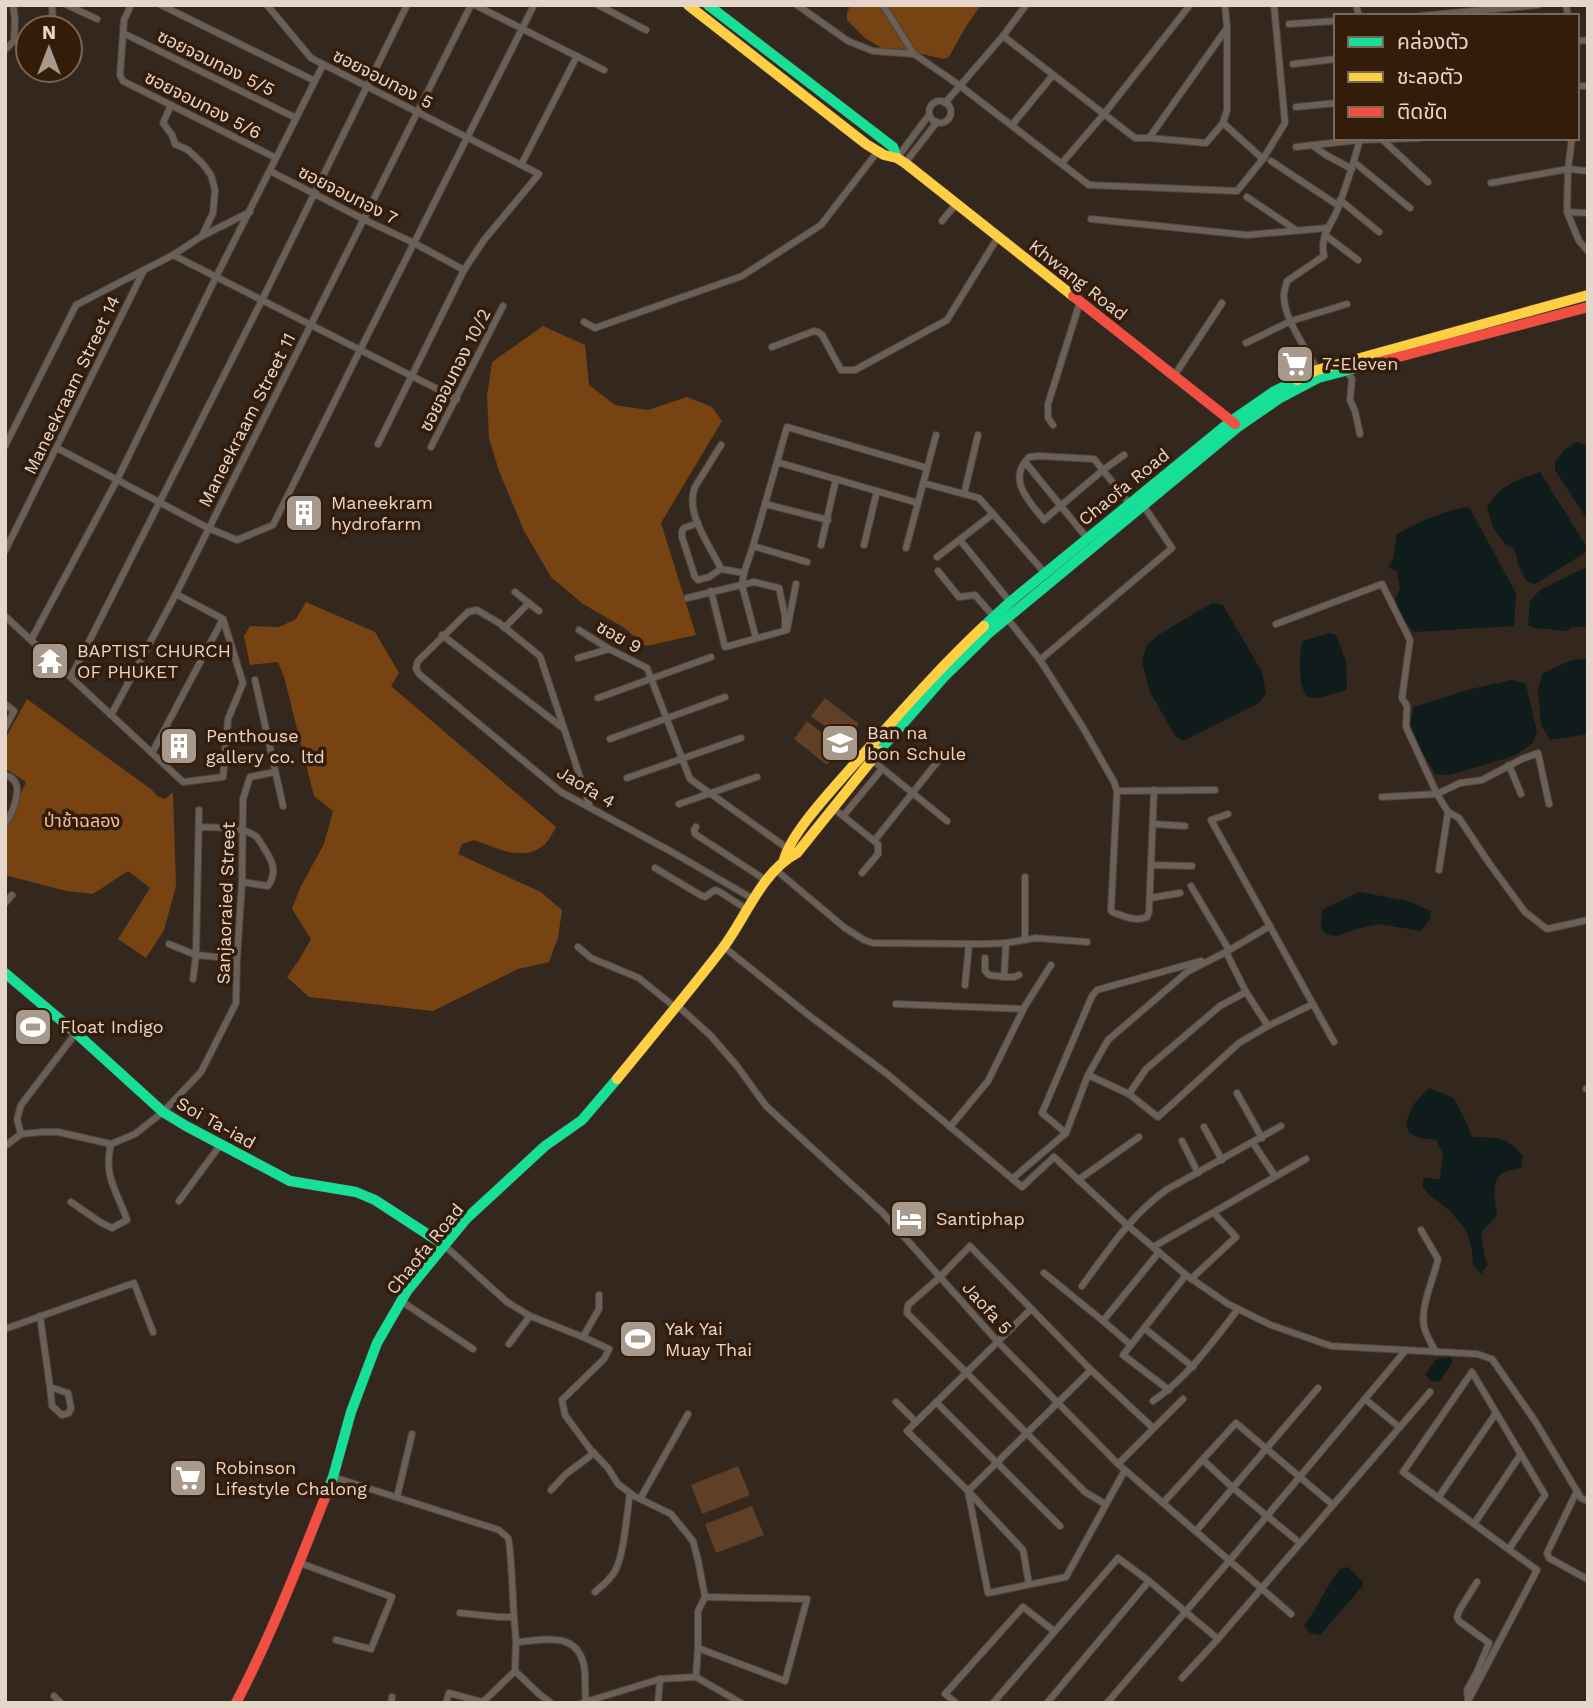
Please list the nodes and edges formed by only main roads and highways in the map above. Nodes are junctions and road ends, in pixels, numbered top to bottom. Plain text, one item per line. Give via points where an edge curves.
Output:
1 (688, 5) edge
2 (708, 5) edge
3 (785, 64) junction
4 (776, 73) junction
5 (901, 161) junction
6 (1588, 295) edge
7 (1588, 307) edge
8 (1234, 424) junction
9 (784, 860) junction
10 (5, 973) edge
11 (444, 1245) junction
12 (236, 1703) edge

1 - 4 main road, Khwang Road
2 - 3 main road, Khwang Road
3 - 4 main road
3 - 5 main road, Khwang Road via 893,147
4 - 5 main road, Khwang Road via 866,144
5 - 8 main road, Khwang Road
6 - 8 main road, Chaofa Road via 1317,370 1273,392
7 - 8 main road, Chaofa Road via 1318,377
8 - 9 main road, Chaofa Road via 989,633 944,677 797,853
8 - 9 main road, Chaofa Road via 1129,503 994,617 923,686 822,801 787,848
9 - 11 main road, Chaofa Road via 724,947 582,1120 545,1146
10 - 11 main road, Soi Ta-iad via 163,1111 290,1181 356,1192 375,1200
11 - 12 main road, Chaofa Road via 407,1291 377,1343 351,1412 334,1477 284,1602

